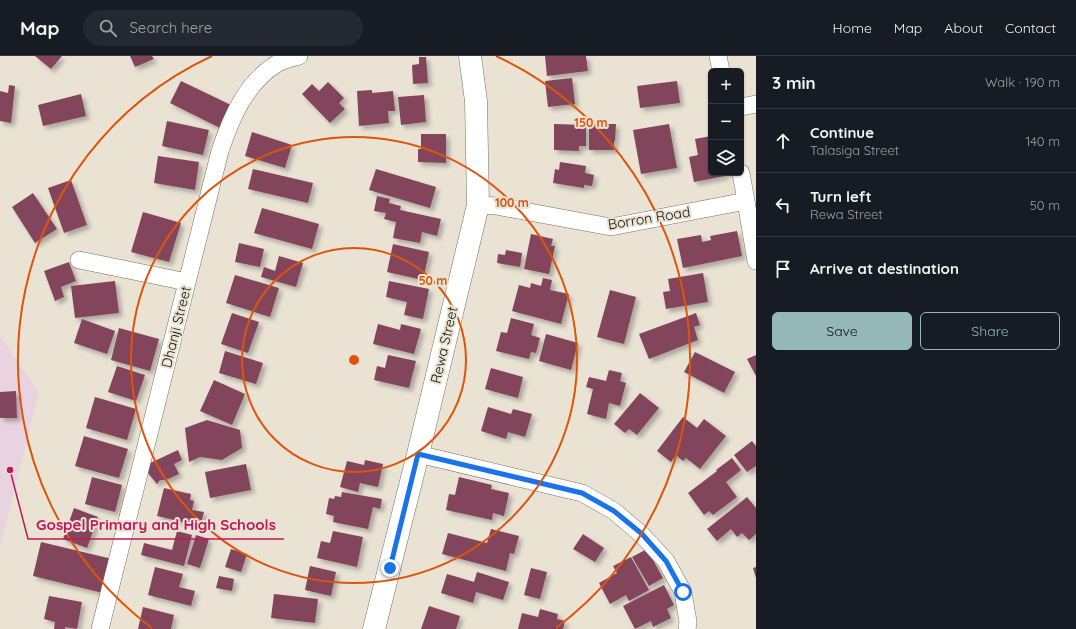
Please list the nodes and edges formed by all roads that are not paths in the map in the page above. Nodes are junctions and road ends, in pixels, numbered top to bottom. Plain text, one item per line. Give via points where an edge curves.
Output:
1 (299, 56) edge
2 (470, 56) edge
3 (718, 56) edge
4 (720, 68) edge
5 (756, 104) edge
6 (744, 106) edge
7 (742, 176) edge
8 (746, 200) junction
9 (478, 204) junction
10 (79, 260) dead end
11 (756, 261) edge
12 (187, 282) junction
13 (418, 454) junction
14 (100, 629) edge
15 (374, 629) edge
16 (688, 629) edge

1 - 12 street, Dhanji Street via 279,63 256,80 231,121 220,151
2 - 9 main road, Rewa Street via 476,101
3 - 4 street
5 - 6 street
7 - 8 street
8 - 9 street, Borron Road via 611,227
8 - 11 street
9 - 13 main road, Rewa Street
10 - 12 street
12 - 14 street, Dhanji Street
13 - 15 main road, Rewa Street
13 - 16 street via 582,493 614,511 642,534 666,561 683,592

